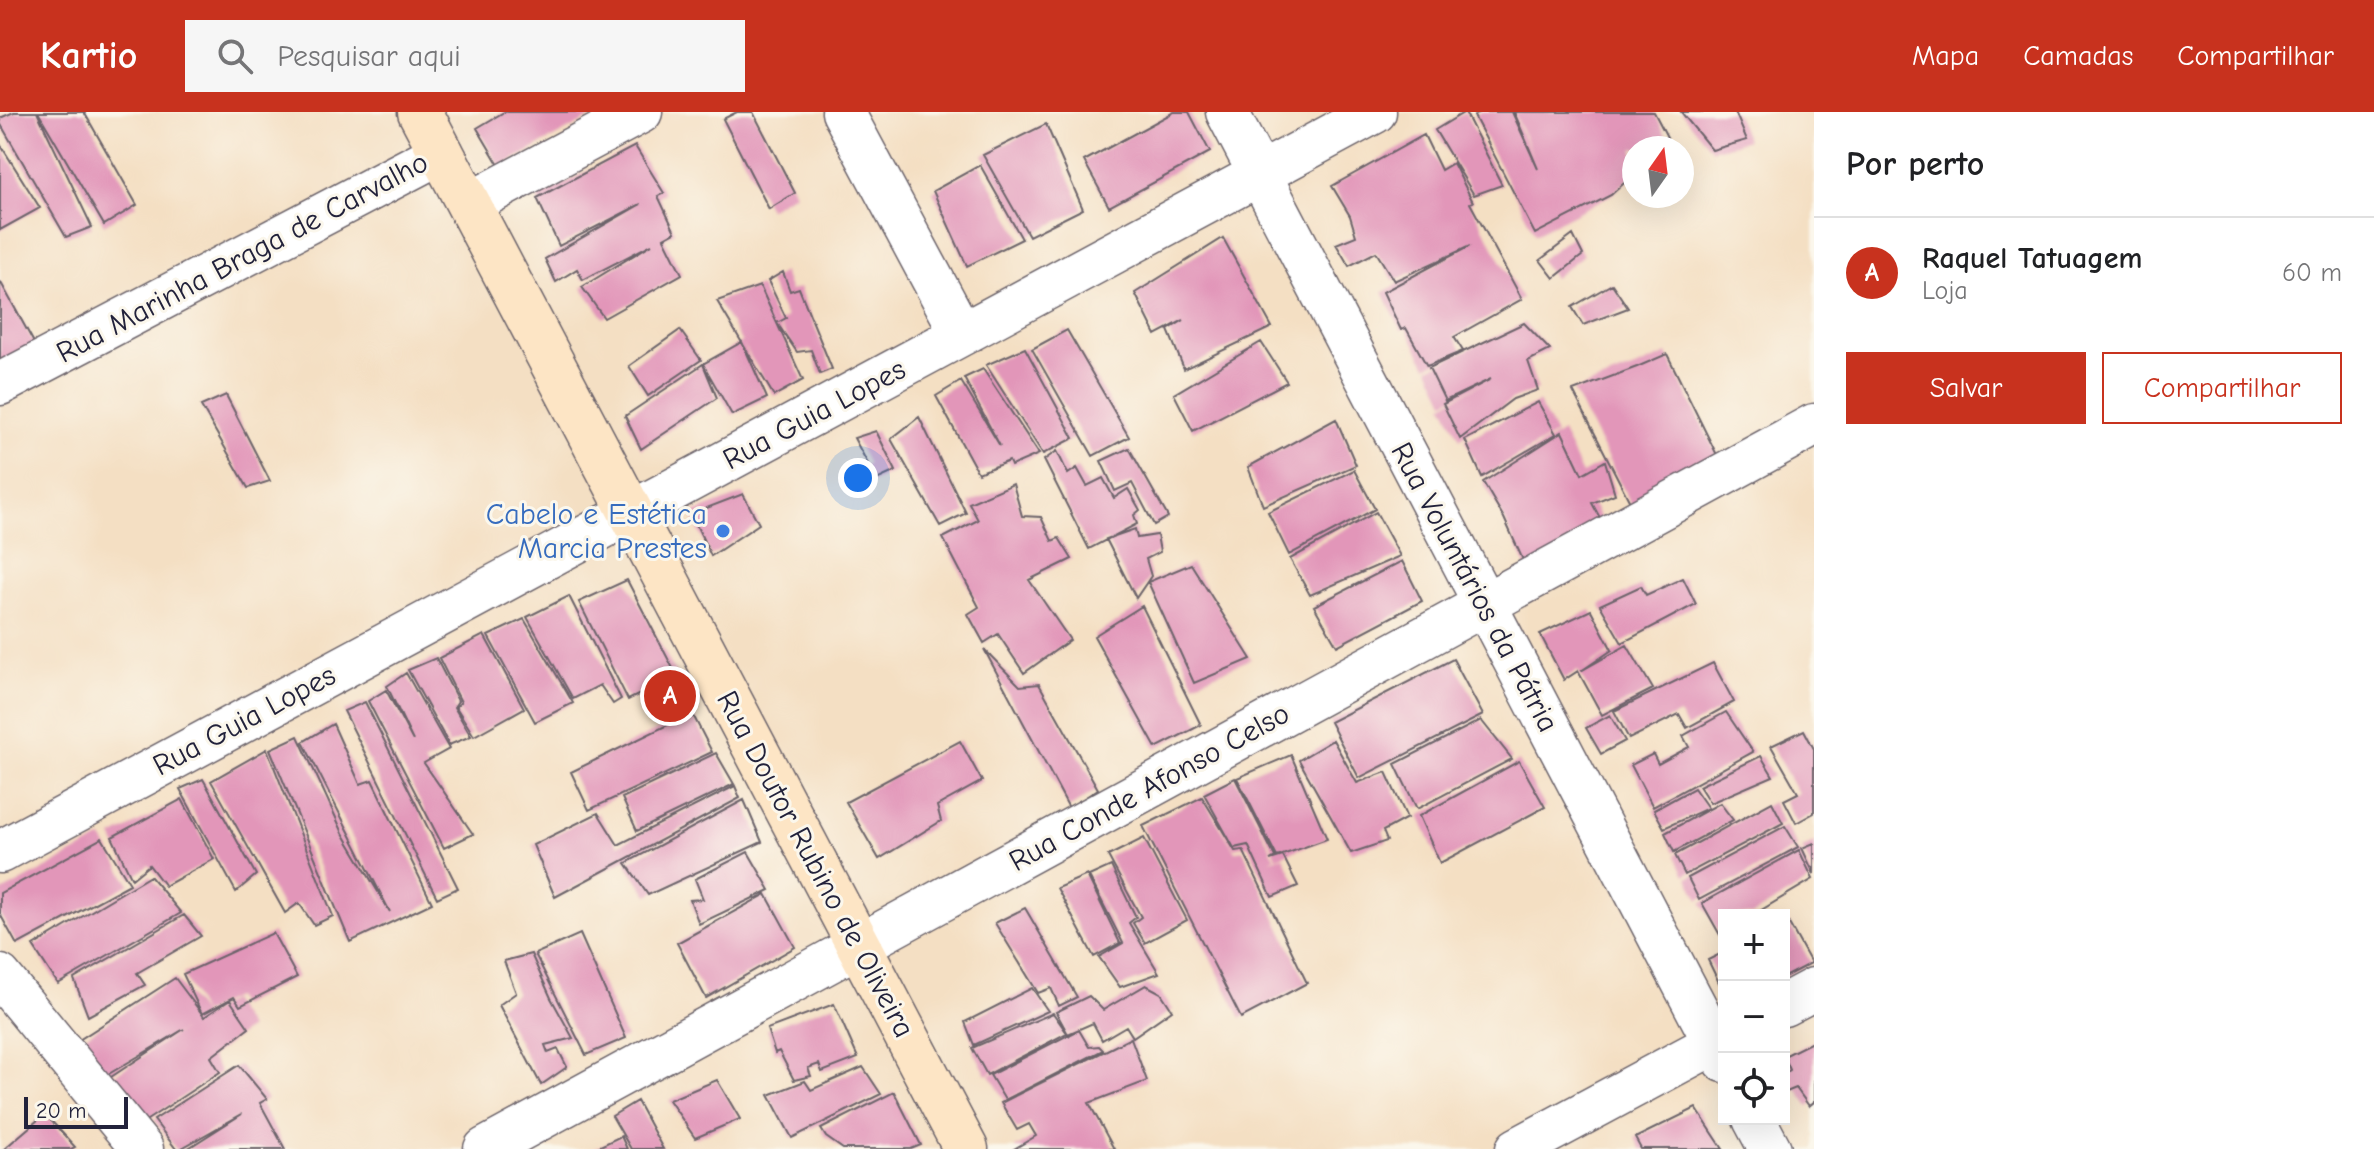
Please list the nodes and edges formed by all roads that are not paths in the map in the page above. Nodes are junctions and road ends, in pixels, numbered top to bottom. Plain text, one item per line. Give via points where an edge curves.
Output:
1 (420, 112) edge
2 (641, 112) edge
3 (843, 112) edge
4 (1227, 112) edge
5 (1375, 112) edge
6 (442, 152) junction
7 (1259, 174) junction
8 (469, 204) junction
9 (962, 334) junction
10 (0, 384) edge
11 (1814, 425) edge
12 (631, 512) junction
13 (1483, 604) junction
14 (0, 852) edge
15 (858, 945) junction
16 (0, 976) edge
17 (1814, 989) edge
18 (1790, 1002) edge
19 (1718, 1041) edge
20 (1718, 1048) edge
21 (1757, 1125) edge
22 (142, 1149) edge
23 (485, 1149) edge
24 (966, 1149) edge
25 (1517, 1149) edge
26 (1770, 1149) edge

1 - 6 street, Rua Doutor Rubino de Oliveira
2 - 8 street
3 - 9 street
4 - 7 street, Rua Voluntários da Pátria
5 - 7 street, Rua Guia Lopes
6 - 8 street, Rua Doutor Rubino de Oliveira
6 - 10 street, Rua Marinha Braga de Carvalho
7 - 9 street, Rua Guia Lopes
7 - 13 street, Rua Voluntários da Pátria
8 - 12 street, Rua Doutor Rubino de Oliveira
9 - 12 street, Rua Guia Lopes
11 - 13 street, Rua Conde Afonso Celso
12 - 14 street, Rua Guia Lopes
12 - 15 street, Rua Doutor Rubino de Oliveira
13 - 15 street, Rua Conde Afonso Celso
13 - 19 street, Rua Voluntários da Pátria
15 - 23 street, Rua Conde Afonso Celso
15 - 24 street, Rua Doutor Rubino de Oliveira
16 - 22 street
17 - 18 street
20 - 25 street
21 - 26 street

